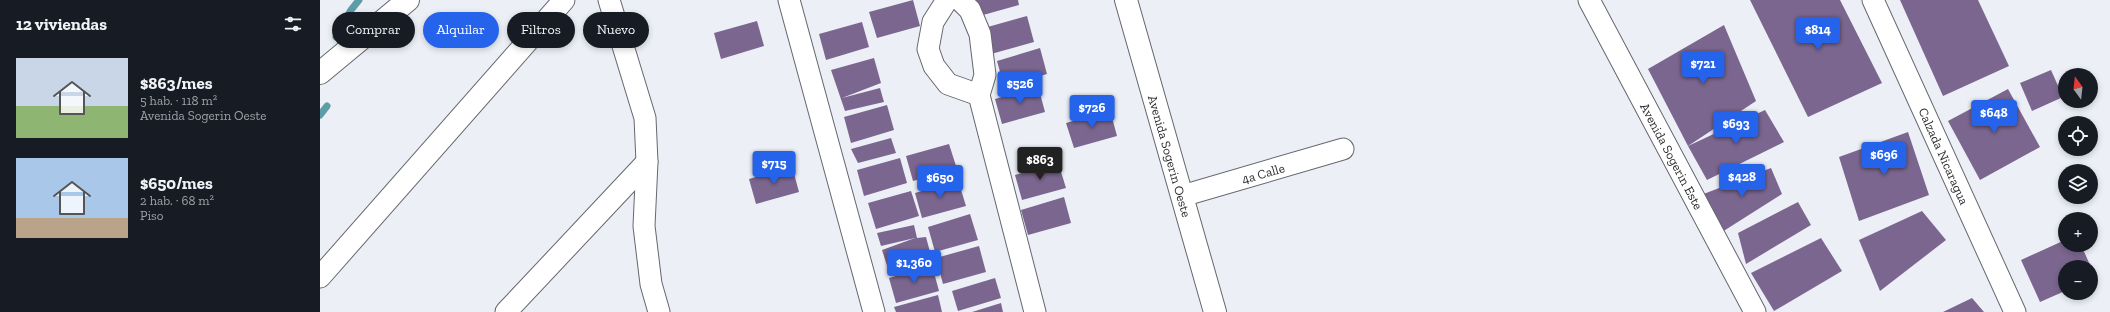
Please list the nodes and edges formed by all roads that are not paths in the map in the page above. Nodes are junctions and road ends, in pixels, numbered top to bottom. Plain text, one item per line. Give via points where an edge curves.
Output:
1 (408, 0) edge
2 (564, 0) edge
3 (609, 0) edge
4 (789, 0) edge
5 (947, 0) edge
6 (960, 0) edge
7 (1126, 0) edge
8 (1589, 0) edge
9 (1873, 0) edge
10 (320, 73) edge
11 (979, 95) junction
12 (1343, 149) dead end
13 (647, 162) junction
14 (1182, 196) junction
15 (320, 277) edge
16 (506, 312) edge
17 (659, 312) edge
18 (874, 312) edge
19 (1035, 312) edge
20 (1215, 312) edge
21 (1755, 312) edge
22 (2015, 312) edge

1 - 10 street
2 - 15 street
3 - 13 street via 645,118
4 - 18 street
5 - 11 street via 933,22 928,49 934,66 948,84
6 - 11 street via 970,10 980,34 985,75
7 - 14 street, Avenida Sogerin Oeste
8 - 21 street, Avenida Sogerin Este
9 - 22 street, Calzada Nicaragua
11 - 19 street
12 - 14 street, 4a Calle
13 - 16 street
13 - 17 street via 644,226 651,284
14 - 20 street, Avenida Sogerin Oeste

